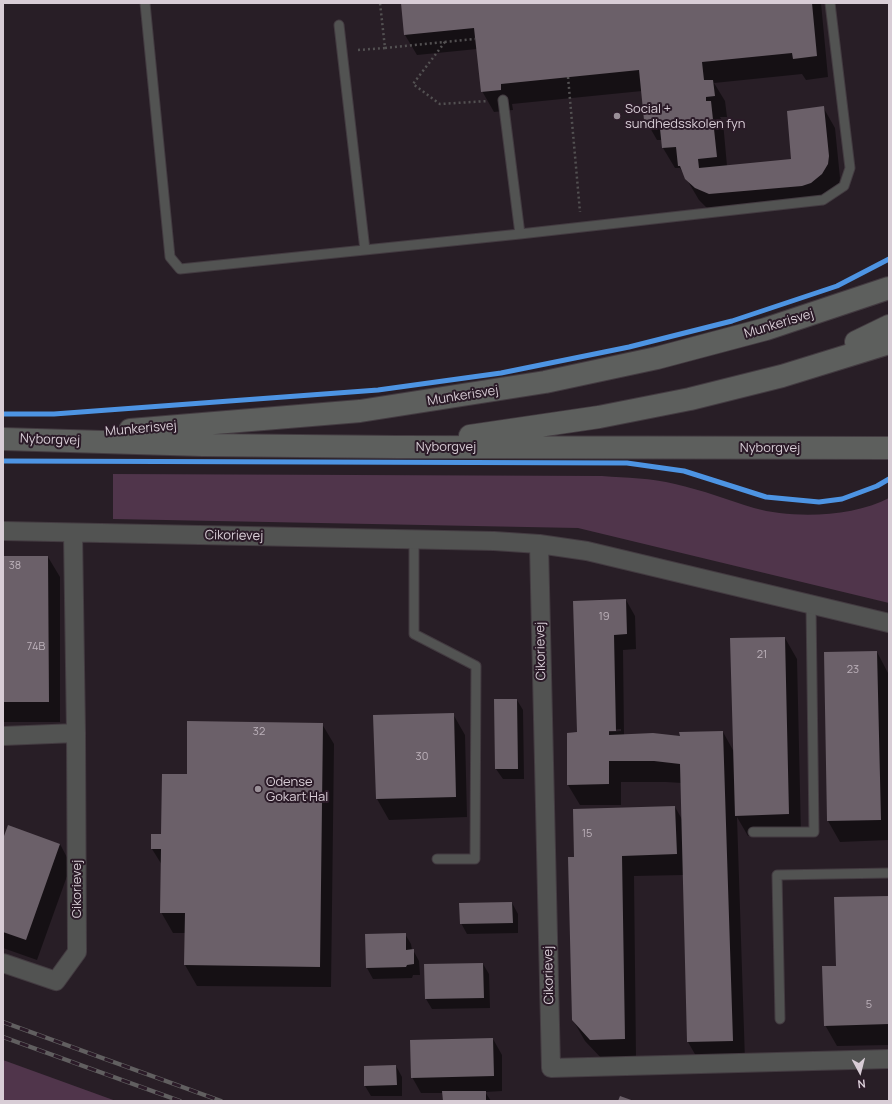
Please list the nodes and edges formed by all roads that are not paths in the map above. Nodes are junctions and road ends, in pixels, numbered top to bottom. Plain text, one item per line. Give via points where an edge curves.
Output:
1 (145, 3) edge
2 (830, 3) edge
3 (339, 25) dead end
4 (503, 100) road end
5 (520, 234) junction
6 (365, 250) junction
7 (889, 288) edge
8 (889, 326) edge
9 (889, 343) edge
10 (782, 376) junction
11 (3, 438) edge
12 (25, 439) junction
13 (397, 447) junction
14 (889, 448) edge
15 (3, 531) edge
16 (73, 532) junction
17 (414, 540) junction
18 (539, 544) junction
19 (811, 605) junction
20 (889, 623) edge
21 (76, 733) junction
22 (3, 736) edge
23 (753, 832) dead end
24 (437, 859) dead end
25 (889, 873) edge
26 (3, 963) edge
27 (780, 1018) dead end
28 (889, 1059) edge

1 - 6 lane via 170,257 180,269
2 - 5 lane via 850,168 844,186 823,200
3 - 6 lane
4 - 5 lane
5 - 6 lane
7 - 12 main road, Munkerisvej via 766,329 657,358 545,382 360,411
8 - 10 main road
9 - 10 main road
10 - 13 main road via 690,399 599,417
11 - 12 main road, Nyborgvej
12 - 13 main road, Nyborgvej
13 - 14 main road, Nyborgvej
15 - 16 street, Cikorievej
16 - 17 street, Cikorievej
16 - 21 street, Cikorievej
17 - 18 street, Cikorievej
17 - 24 lane via 414,634 476,666 474,859
18 - 19 street, Cikorievej via 587,551
18 - 28 street, Cikorievej via 551,1068
19 - 20 street, Cikorievej
19 - 23 lane via 814,832
21 - 22 street
21 - 26 street, Cikorievej via 77,952 56,981
25 - 27 lane via 777,875

